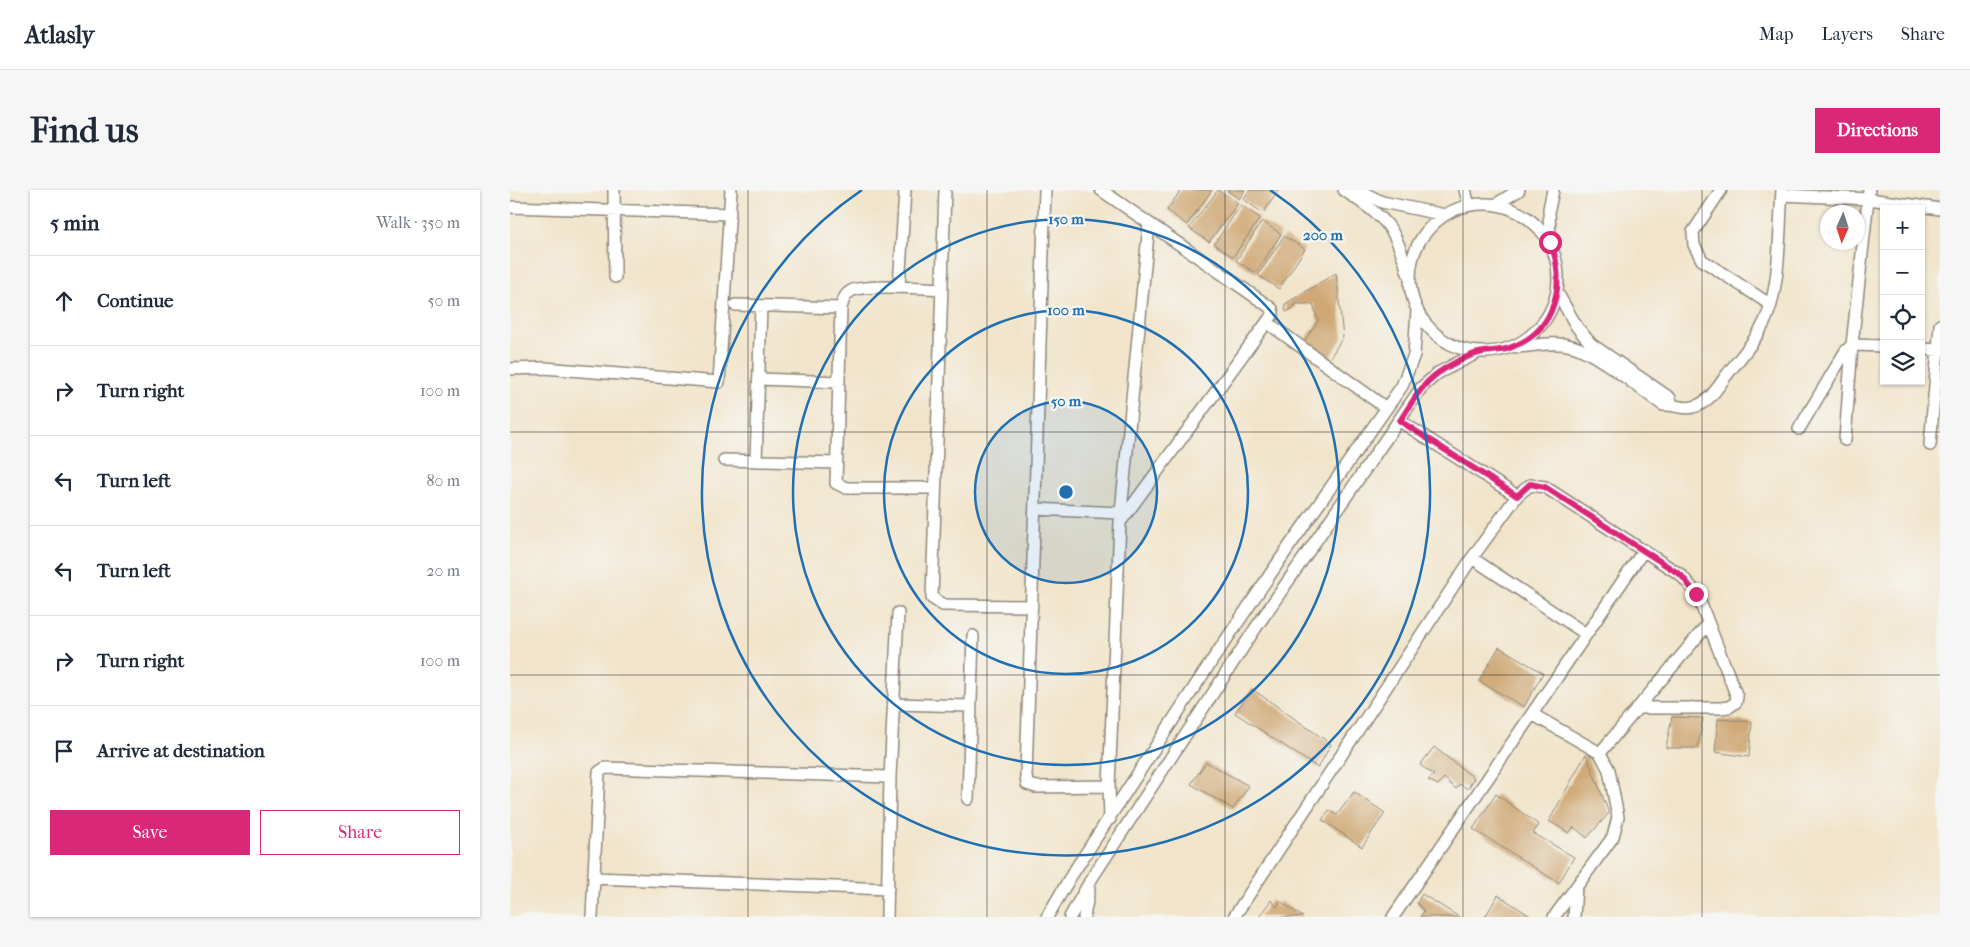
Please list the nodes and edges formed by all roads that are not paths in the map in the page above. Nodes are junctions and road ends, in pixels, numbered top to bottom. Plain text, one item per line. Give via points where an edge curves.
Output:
1 (614, 190) edge
2 (731, 190) edge
3 (905, 190) edge
4 (945, 190) edge
5 (1045, 190) edge
6 (1101, 190) edge
7 (1344, 190) edge
8 (1358, 190) edge
9 (1465, 190) edge
10 (1519, 190) edge
11 (1553, 190) edge
12 (1721, 190) edge
13 (1782, 193) edge
14 (1869, 195) edge
15 (1494, 204) junction
16 (1469, 205) junction
17 (510, 206) edge
18 (1940, 209) edge
19 (614, 210) junction
20 (730, 214) junction
21 (1445, 215) junction
22 (1149, 224) junction
23 (1550, 242) junction
24 (615, 277) dead end
25 (1410, 279) junction
26 (899, 287) junction
27 (942, 289) junction
28 (1558, 294) junction
29 (735, 305) dead end
30 (1771, 305) junction
31 (761, 306) junction
32 (840, 308) junction
33 (1417, 310) junction
34 (1268, 323) junction
35 (1940, 325) edge
36 (1852, 344) junction
37 (1880, 346) edge
38 (1513, 347) junction
39 (1925, 349) edge
40 (1938, 350) edge
41 (1479, 352) junction
42 (510, 369) edge
43 (759, 379) junction
44 (839, 382) junction
45 (1672, 404) junction
46 (1386, 408) junction
47 (1400, 421) junction
48 (1799, 429) dead end
49 (1844, 440) dead end
50 (1930, 445) dead end
51 (724, 460) dead end
52 (756, 461) junction
53 (836, 463) junction
54 (935, 488) junction
55 (1517, 496) junction
56 (1035, 509) junction
57 (1120, 518) junction
58 (1644, 550) junction
59 (1472, 558) junction
60 (1032, 606) junction
61 (898, 613) dead end
62 (1708, 624) junction
63 (1586, 634) junction
64 (973, 636) dead end
65 (894, 704) junction
66 (971, 706) junction
67 (1638, 708) junction
68 (1532, 714) junction
69 (1600, 753) junction
70 (890, 778) junction
71 (1109, 786) junction
72 (968, 799) dead end
73 (1110, 819) junction
74 (1070, 876) junction
75 (594, 878) junction
76 (1090, 882) junction
77 (1576, 887) junction
78 (888, 889) junction
79 (592, 917) edge
80 (887, 917) edge
81 (1047, 917) edge
82 (1070, 917) edge
83 (1084, 917) edge
84 (1234, 917) edge
85 (1393, 917) edge
86 (1554, 917) edge
87 (1574, 917) edge

1 - 19 street
2 - 20 street
3 - 26 street
4 - 27 street
5 - 56 street
6 - 22 street
7 - 25 street via 1379,214 1396,234
8 - 21 street via 1382,202
9 - 16 street
10 - 15 street
11 - 23 street via 1549,209
12 - 30 street via 1693,232 1694,246 1702,260
13 - 14 street
13 - 30 street
14 - 18 street
14 - 36 street
15 - 16 street
15 - 23 street via 1521,213
16 - 21 street
17 - 19 street
19 - 20 street
19 - 24 street
20 - 42 street via 719,382 544,368
21 - 25 street via 1419,242 1410,266
22 - 34 street via 1272,309
22 - 57 street
23 - 28 street via 1558,268
25 - 33 street
26 - 27 street
26 - 32 street via 853,290 845,296
27 - 54 street
28 - 38 street via 1546,320 1526,340
28 - 45 street via 1591,344 1670,398
29 - 31 street
30 - 45 street via 1764,325 1710,396 1694,407 1680,408
31 - 32 street
31 - 43 street
32 - 44 street
33 - 41 street via 1442,340
33 - 46 street via 1410,369
34 - 46 street
34 - 57 street
35 - 40 street
36 - 37 street
36 - 48 street via 1844,352
36 - 49 street
38 - 41 street
38 - 45 street via 1572,346 1608,366 1663,405
39 - 40 street
40 - 50 street
41 - 47 street via 1438,373
43 - 44 street
43 - 52 street
44 - 53 street
46 - 73 street via 1267,580
47 - 55 street
47 - 76 street via 1255,629
51 - 52 street
52 - 53 street
53 - 54 street via 836,483 846,488
54 - 60 street via 932,598 944,605
55 - 58 street via 1530,484 1540,485
55 - 59 street
56 - 57 street
56 - 60 street
57 - 71 street
58 - 62 street via 1686,579
58 - 63 street
59 - 63 street
59 - 84 street
60 - 71 street via 1027,784 1036,787
61 - 65 street
62 - 67 street
62 - 67 street via 1737,697 1734,704 1720,708
63 - 68 street
64 - 66 street
65 - 66 street
65 - 70 street
66 - 72 street
67 - 69 street
68 - 69 street
68 - 85 street
69 - 77 street via 1609,770 1618,818 1613,837
70 - 75 street via 605,768 599,772
70 - 78 street
71 - 73 street
73 - 74 street
74 - 76 street
74 - 81 street
75 - 78 street
75 - 79 street
76 - 82 street
76 - 83 street
77 - 86 street
77 - 87 street
78 - 80 street

